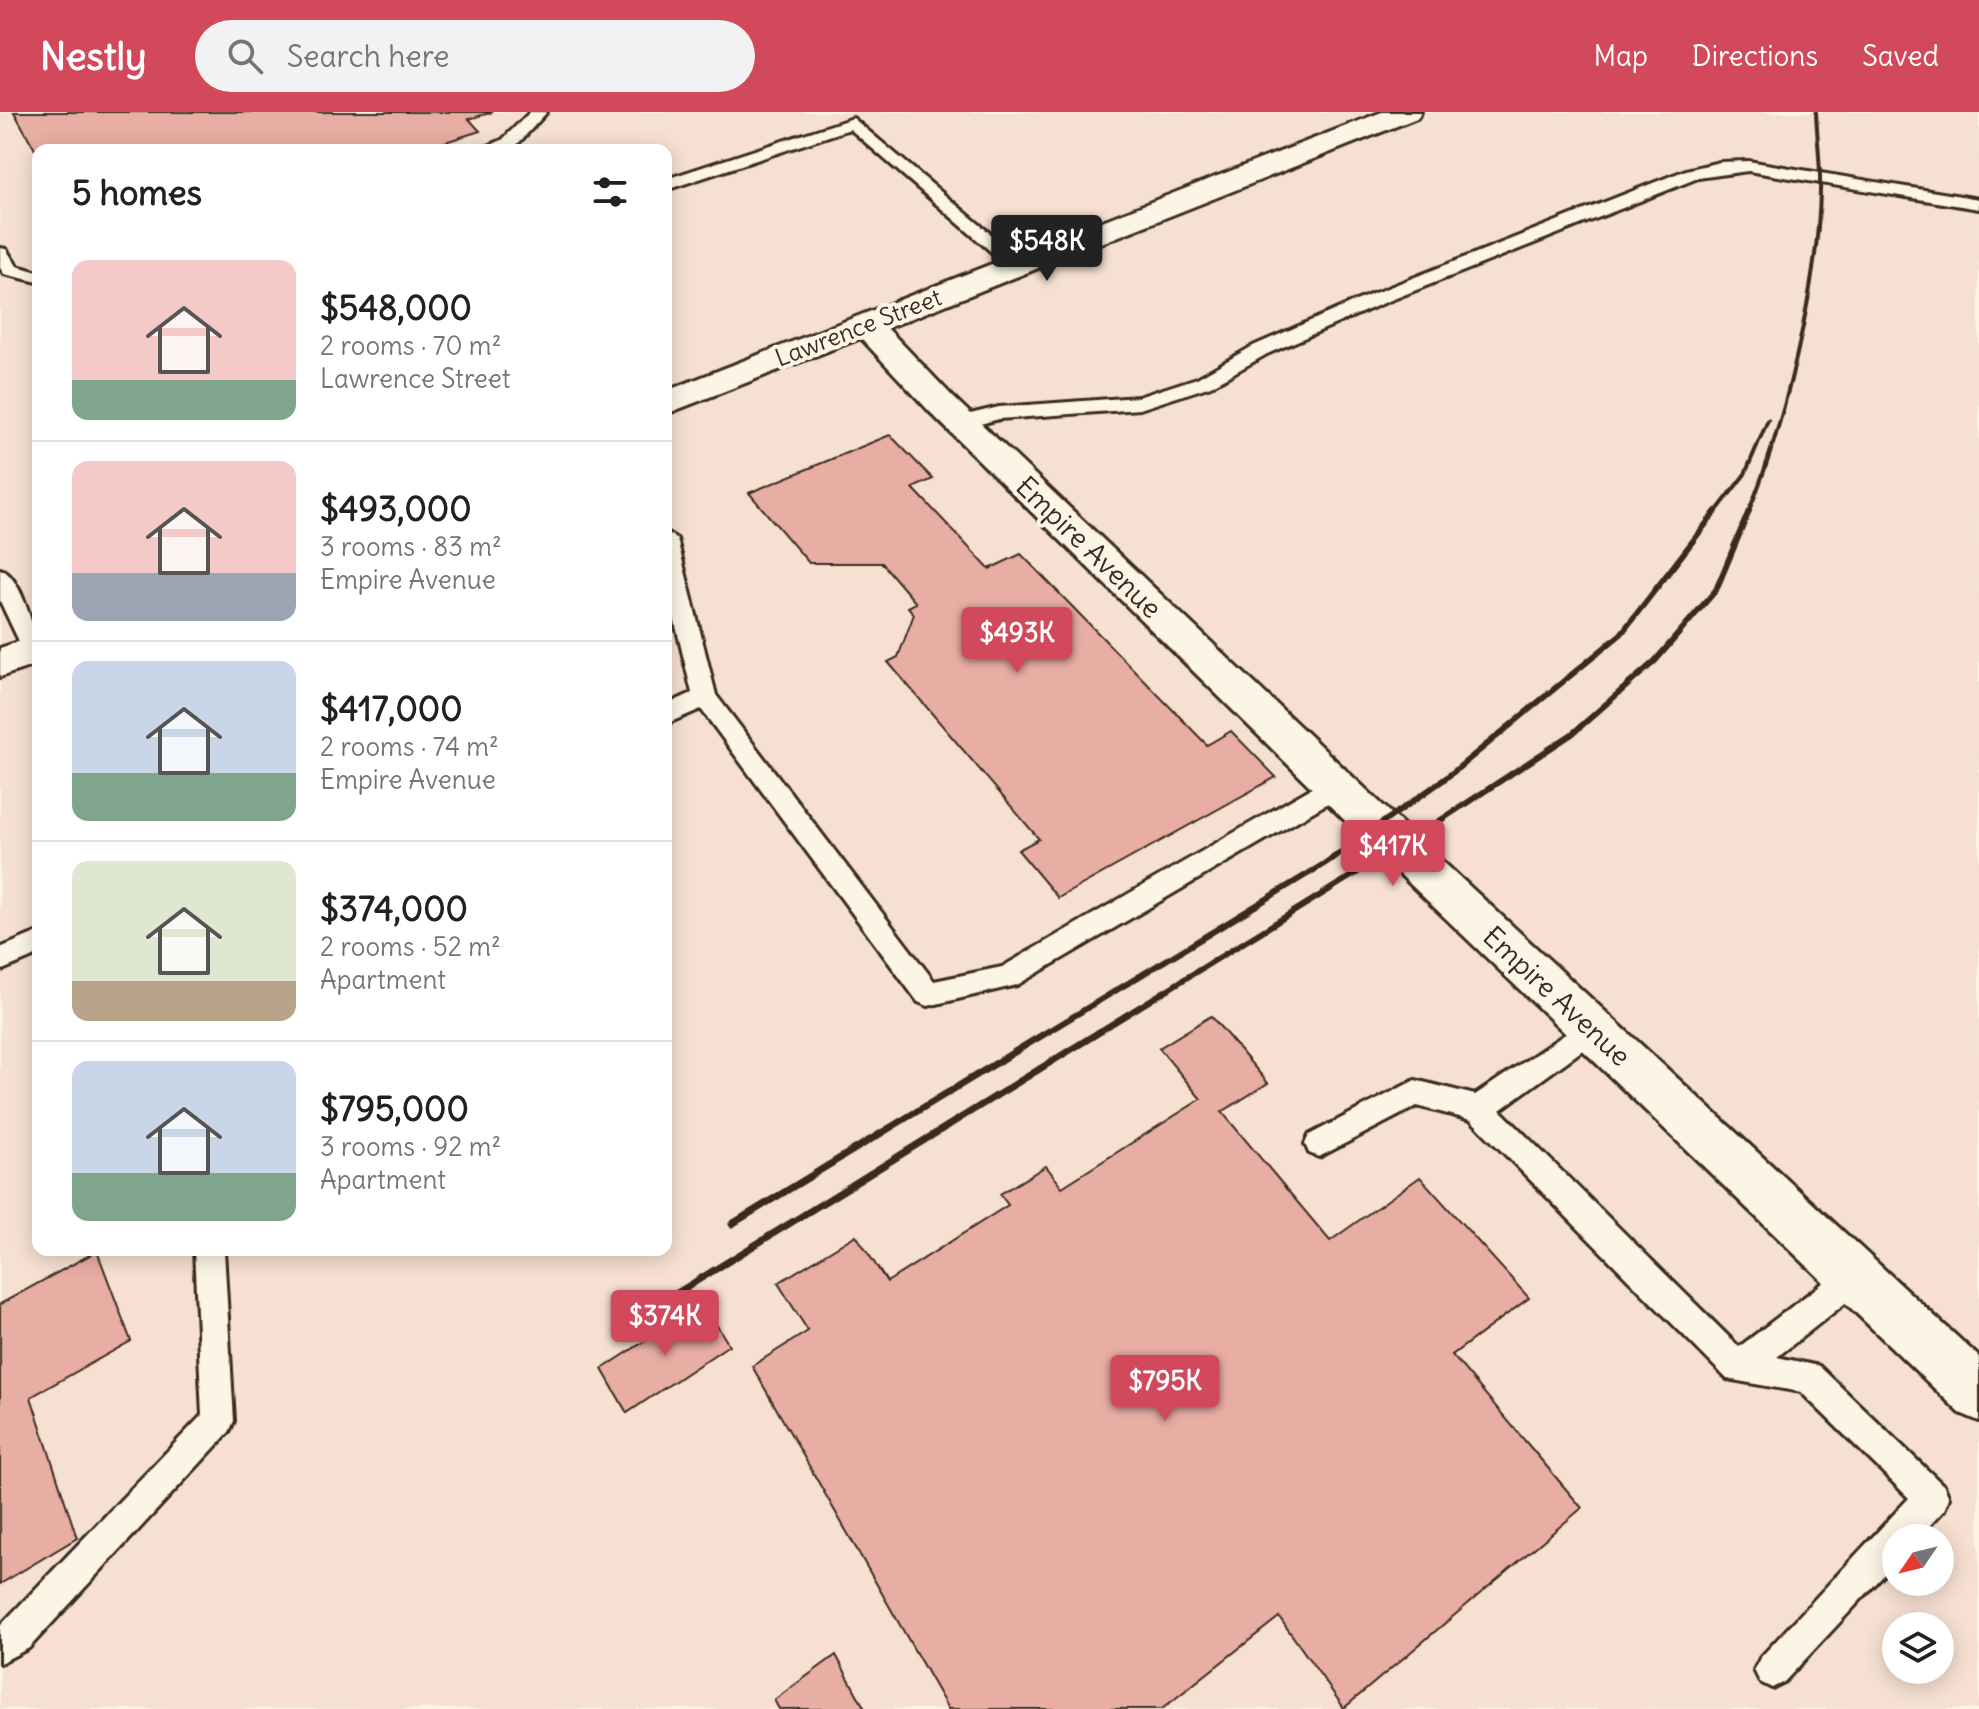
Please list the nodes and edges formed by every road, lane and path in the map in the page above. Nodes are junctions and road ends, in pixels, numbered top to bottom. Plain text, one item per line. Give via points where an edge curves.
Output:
1 (539, 112) edge
2 (1407, 112) edge
3 (508, 144) edge
4 (672, 183) edge
5 (1979, 204) edge
6 (0, 253) edge
7 (1017, 265) junction
8 (32, 276) edge
9 (866, 324) junction
10 (672, 401) edge
11 (961, 423) junction
12 (672, 563) edge
13 (0, 577) edge
14 (24, 654) edge
15 (705, 697) junction
16 (672, 712) edge
17 (1336, 786) junction
18 (32, 946) edge
19 (0, 960) edge
20 (1592, 1028) junction
21 (1479, 1109) junction
22 (1319, 1144) dead end
23 (209, 1256) edge
24 (1856, 1276) junction
25 (1738, 1368) junction
26 (1979, 1394) edge
27 (0, 1646) edge
28 (1772, 1670) dead end

1 - 3 lane
2 - 7 street, Lawrence Street
4 - 7 lane via 853,123
5 - 11 lane via 1748,166 1720,167 1510,244 1260,350 1204,382 1153,399 1082,410 999,413
6 - 8 lane via 10,270
7 - 9 street, Lawrence Street
9 - 10 street, Lawrence Street
9 - 11 street, Empire Avenue
11 - 17 street, Empire Avenue
12 - 15 lane
13 - 14 lane
15 - 16 lane
15 - 17 lane via 928,994 1008,977
17 - 20 street, Empire Avenue
18 - 19 lane
20 - 21 lane
20 - 24 street, Empire Avenue
21 - 22 lane via 1415,1093
21 - 25 lane
23 - 27 lane via 218,1421 17,1636
24 - 25 lane
24 - 26 street, Empire Avenue
25 - 28 lane via 1808,1377 1932,1498

